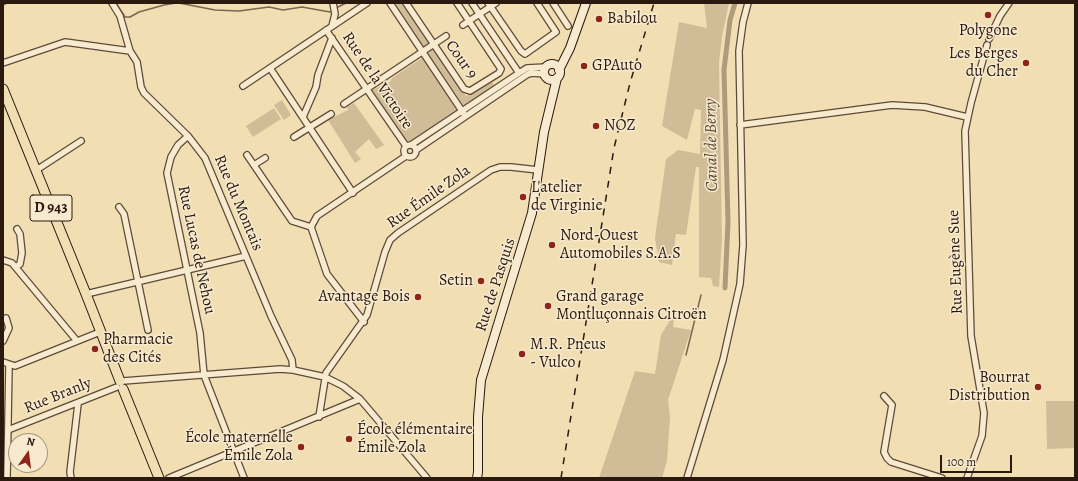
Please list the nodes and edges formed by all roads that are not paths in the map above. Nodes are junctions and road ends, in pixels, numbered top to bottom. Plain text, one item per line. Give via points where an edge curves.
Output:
1 (112, 3) edge
2 (367, 3) edge
3 (390, 3) edge
4 (406, 3) edge
5 (457, 3) edge
6 (472, 3) edge
7 (537, 3) edge
8 (553, 3) edge
9 (586, 3) edge
10 (748, 3) edge
11 (1009, 3) edge
12 (492, 4) edge
13 (333, 8) edge
14 (479, 14) junction
15 (469, 21) junction
16 (463, 25) dead end
17 (332, 26) junction
18 (568, 26) dead end
19 (326, 30) junction
20 (446, 36) dead end
21 (332, 38) junction
22 (434, 44) junction
23 (130, 51) junction
24 (423, 52) junction
25 (3, 63) edge
26 (270, 68) junction
27 (551, 72) junction
28 (519, 73) junction
29 (243, 86) dead end
30 (3, 89) edge
31 (366, 89) junction
32 (344, 104) dead end
33 (331, 114) dead end
34 (464, 114) junction
35 (967, 116) junction
36 (303, 117) junction
37 (740, 125) junction
38 (310, 128) junction
39 (188, 136) junction
40 (294, 138) dead end
41 (81, 141) dead end
42 (409, 146) junction
43 (416, 150) junction
44 (248, 155) dead end
45 (406, 156) junction
46 (265, 158) dead end
47 (254, 165) junction
48 (538, 170) junction
49 (35, 171) junction
50 (353, 193) junction
51 (119, 207) dead end
52 (311, 227) junction
53 (18, 229) dead end
54 (246, 256) junction
55 (3, 260) edge
56 (16, 267) junction
57 (187, 270) junction
58 (138, 282) junction
59 (86, 294) junction
60 (6, 318) dead end
61 (364, 322) junction
62 (148, 330) dead end
63 (100, 332) junction
64 (3, 341) edge
65 (77, 341) junction
66 (3, 362) edge
67 (9, 365) junction
68 (293, 370) junction
69 (204, 375) junction
70 (325, 377) junction
71 (121, 385) junction
72 (884, 396) dead end
73 (360, 399) junction
74 (78, 404) junction
75 (319, 417) junction
76 (6, 433) edge
77 (234, 452) junction
78 (8, 478) edge
79 (71, 478) edge
80 (159, 478) edge
81 (169, 478) edge
82 (244, 478) edge
83 (427, 478) edge
84 (476, 478) edge
85 (687, 478) edge
86 (942, 478) edge
87 (968, 478) edge

1 - 23 street, Rue du Montais via 120,16
2 - 17 street
3 - 24 street
4 - 22 street, Cour 9
5 - 15 street, Cour 9
6 - 14 street
7 - 12 street via 556,32 525,54
8 - 18 street
9 - 27 main road via 567,56
10 - 37 street via 739,51
11 - 35 street, Rue Eugène Sue via 988,42
12 - 14 street
13 - 17 street
14 - 15 street
14 - 28 street
15 - 16 street
15 - 22 street, Cour 9 via 500,67 500,72 489,80 466,91
17 - 19 street
19 - 21 street, Rue de la Victoire
19 - 26 street
20 - 22 street
21 - 31 street, Rue de la Victoire
21 - 36 street
22 - 24 street
23 - 25 street via 65,42
23 - 39 street, Rue du Montais via 137,62 144,93
24 - 31 street
24 - 34 street
26 - 29 street
26 - 36 street
27 - 28 street via 527,68
27 - 34 street via 528,74
27 - 48 main road, Rue de Pasquis via 552,101
28 - 34 street
30 - 49 main road, D 943
31 - 32 street
31 - 42 street, Rue de la Victoire
33 - 38 street
34 - 42 street
34 - 43 street
35 - 37 street via 925,107 892,105
35 - 87 street, Rue Eugène Sue via 965,151 971,336 984,413 982,436
36 - 38 street
37 - 85 street via 743,246 738,297 718,378
38 - 40 street
38 - 50 street
39 - 54 street, Rue du Montais via 206,158
39 - 57 street, Rue Lucas de Nehou via 178,145 167,173
41 - 49 street
42 - 43 street, Rue de la Victoire
42 - 45 street via 404,150
43 - 45 street via 412,157
44 - 47 street
45 - 50 street
46 - 47 street
47 - 52 street via 292,221
48 - 61 street, Rue Émile Zola via 511,167 490,170 398,233 390,240 385,252 370,309
48 - 84 main road, Rue de Pasquis via 525,240 481,380
49 - 59 main road, D 943
50 - 52 street via 317,216
51 - 58 street via 124,214
52 - 61 street via 324,270
53 - 56 street via 22,253 20,264
54 - 57 street
54 - 68 street, Rue du Montais via 292,360
55 - 56 street via 8,260
56 - 65 street
57 - 58 street
57 - 69 street, Rue Lucas de Nehou via 200,333
58 - 59 street
58 - 62 street
59 - 63 main road, D 943
60 - 64 street via 9,328
61 - 70 street, Rue Émile Zola
63 - 65 street
63 - 71 main road, D 943
65 - 67 street via 15,366
66 - 67 street
67 - 76 street
68 - 69 street, Rue Branly
68 - 70 street, Rue Branly
69 - 71 street, Rue Branly
69 - 77 street, Rue Lucas de Nehou
70 - 73 street, Rue Branly
70 - 75 street
71 - 74 street, Rue Branly
71 - 80 main road, D 943
72 - 86 street via 892,405 884,452 887,458 891,462
73 - 75 street
73 - 83 street, Rue Branly
74 - 76 street, Rue Branly
74 - 79 street
75 - 77 street
76 - 78 street
77 - 81 street
77 - 82 street, Rue Lucas de Nehou

